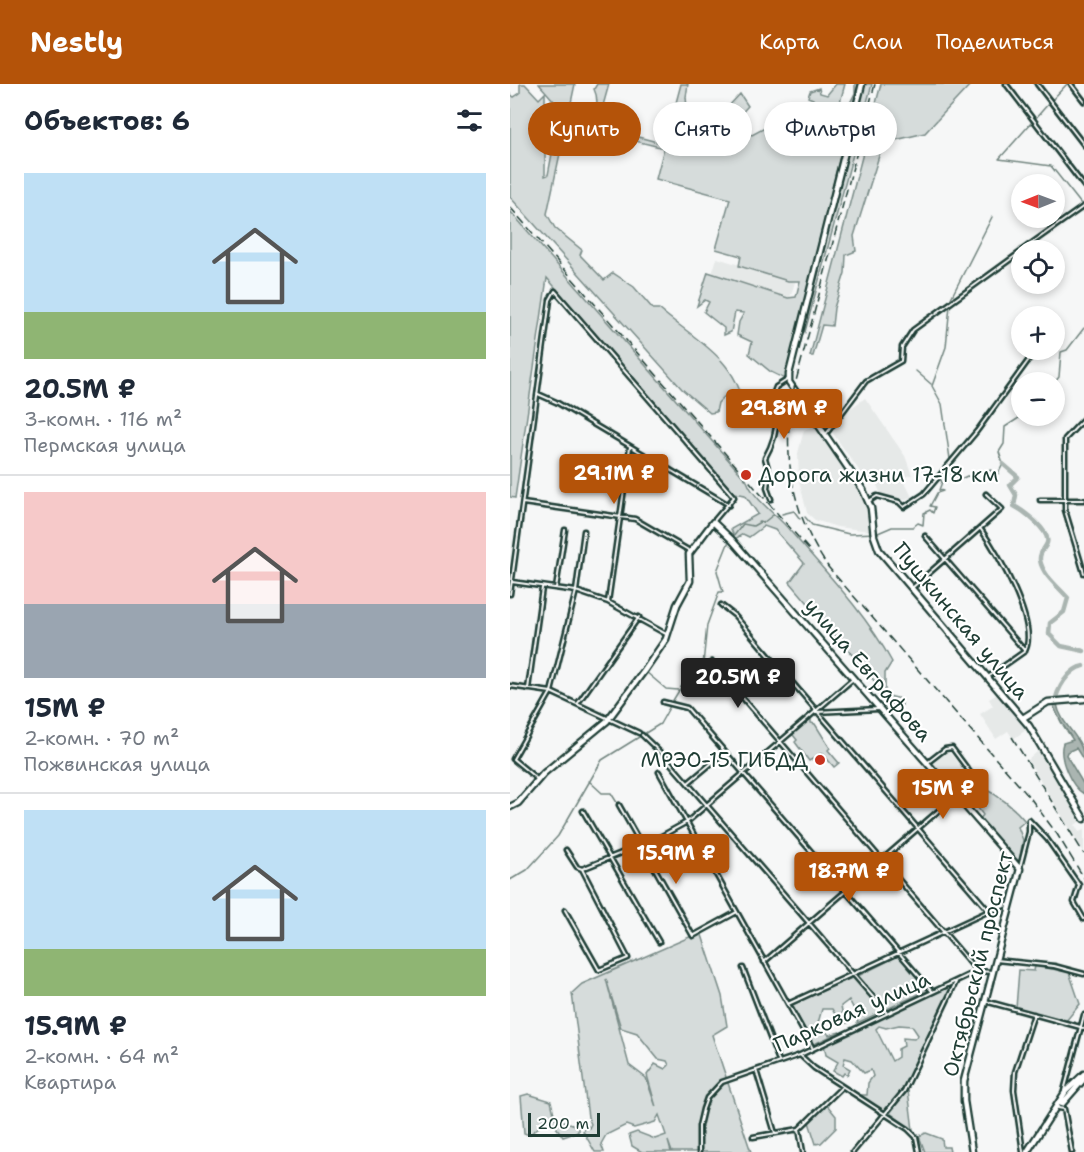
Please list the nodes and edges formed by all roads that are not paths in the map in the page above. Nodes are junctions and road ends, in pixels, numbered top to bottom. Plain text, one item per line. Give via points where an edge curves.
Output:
1 (862, 84) edge
2 (1006, 84) edge
3 (1037, 84) edge
4 (1071, 84) edge
5 (1084, 101) edge
6 (1084, 145) edge
7 (1084, 186) edge
8 (1084, 206) edge
9 (1037, 240) edge
10 (1011, 259) edge
11 (1029, 360) edge
12 (788, 380) junction
13 (538, 394) junction
14 (1084, 419) edge
15 (826, 435) junction
16 (630, 447) junction
17 (986, 494) dead end
18 (771, 499) dead end
19 (1040, 500) dead end
20 (1064, 500) junction
21 (1084, 500) edge
22 (869, 501) junction
23 (523, 503) junction
24 (729, 505) junction
25 (619, 516) junction
26 (713, 522) junction
27 (980, 528) junction
28 (565, 530) dead end
29 (584, 531) dead end
30 (925, 536) dead end
31 (690, 551) junction
32 (946, 559) junction
33 (1084, 573) edge
34 (512, 582) junction
35 (542, 587) junction
36 (556, 588) junction
37 (911, 589) junction
38 (576, 591) junction
39 (510, 594) edge
40 (608, 602) junction
41 (721, 605) dead end
42 (639, 617) junction
43 (667, 636) junction
44 (1026, 651) junction
45 (712, 662) dead end
46 (987, 677) junction
47 (853, 679) junction
48 (510, 686) edge
49 (528, 689) junction
50 (551, 692) junction
51 (1084, 699) edge
52 (663, 702) dead end
53 (578, 703) junction
54 (879, 708) junction
55 (816, 712) junction
56 (609, 718) junction
57 (1023, 718) junction
58 (780, 742) junction
59 (725, 752) junction
60 (927, 762) junction
61 (659, 772) dead end
62 (744, 774) junction
63 (538, 779) junction
64 (688, 783) junction
65 (956, 796) junction
66 (707, 804) junction
67 (620, 805) dead end
68 (510, 807) edge
69 (583, 811) dead end
70 (1084, 819) edge
71 (687, 822) junction
72 (919, 828) junction
73 (642, 845) junction
74 (566, 850) dead end
75 (611, 858) junction
76 (883, 860) junction
77 (582, 869) junction
78 (1020, 869) junction
79 (846, 892) junction
80 (1011, 904) junction
81 (565, 910) dead end
82 (989, 910) junction
83 (737, 912) junction
84 (1084, 919) edge
85 (809, 923) junction
86 (945, 933) junction
87 (659, 942) dead end
88 (900, 952) junction
89 (996, 960) junction
90 (764, 962) junction
91 (743, 968) dead end
92 (977, 971) junction
93 (993, 972) junction
94 (1084, 974) edge
95 (855, 976) junction
96 (956, 982) junction
97 (932, 991) junction
98 (985, 1001) junction
99 (788, 1004) junction
100 (886, 1012) junction
101 (1034, 1014) junction
102 (1084, 1015) edge
103 (1083, 1027) edge
104 (812, 1047) junction
105 (800, 1054) junction
106 (779, 1061) junction
107 (756, 1070) junction
108 (1084, 1074) edge
109 (1084, 1079) edge
110 (1067, 1081) junction
111 (1075, 1085) junction
112 (842, 1087) junction
113 (1063, 1097) junction
114 (1058, 1108) junction
115 (886, 1113) junction
116 (1047, 1122) junction
117 (799, 1129) junction
118 (775, 1132) junction
119 (753, 1137) dead end
120 (699, 1152) edge
121 (803, 1152) edge
122 (853, 1152) edge
123 (919, 1152) edge
124 (972, 1152) edge
125 (1025, 1152) edge
126 (1072, 1152) edge

1 - 12 street
2 - 7 street
3 - 6 street
4 - 5 street
8 - 9 street
10 - 15 street via 913,330 902,347 901,361 866,381
11 - 22 street via 924,494 904,507 877,496
12 - 15 street, Пушкинская улица
12 - 18 street via 778,384 772,398 777,416 775,435 765,458
13 - 16 street
13 - 23 street
13 - 24 street via 550,300 555,291 734,498
14 - 20 street via 1064,443
15 - 22 street, Пушкинская улица
16 - 24 street
16 - 25 street
17 - 27 street via 1002,509
19 - 20 street
20 - 21 street
20 - 33 street via 1067,524
22 - 37 street, Пушкинская улица via 879,550
23 - 25 street
23 - 34 street
24 - 26 street
25 - 31 street via 635,519
25 - 40 street
26 - 31 street
26 - 47 street, улица Евграфова
27 - 32 street
27 - 44 street via 1022,603
28 - 36 street
29 - 38 street
30 - 32 street
31 - 43 street via 690,580
32 - 37 street
32 - 44 street
34 - 35 street
34 - 39 street
35 - 36 street
35 - 49 street
36 - 38 street
37 - 46 street, Пушкинская улица
38 - 40 street
38 - 50 street
40 - 42 street
41 - 55 street via 735,616
42 - 43 street
42 - 53 street
43 - 56 street
44 - 46 street
45 - 58 street
46 - 57 street, Пушкинская улица
47 - 54 street, улица Евграфова
47 - 55 street
48 - 49 street
49 - 50 street
50 - 53 street
50 - 63 street via 513,759
51 - 57 street via 1055,701
52 - 59 street via 687,708
53 - 56 street
54 - 55 street
54 - 60 street, улица Евграфова
55 - 58 street
55 - 72 street
56 - 63 street
56 - 64 street via 652,742
57 - 70 street, Пушкинская улица
58 - 62 street
58 - 76 street
59 - 62 street
59 - 64 street
60 - 65 street, улица Евграфова
60 - 65 street via 952,748 974,775 974,781
61 - 71 street
62 - 66 street
62 - 79 street
63 - 68 street
64 - 66 street
65 - 72 street
65 - 78 street, улица Евграфова
66 - 71 street
66 - 85 street
67 - 73 street
69 - 75 street
71 - 73 street
71 - 83 street
72 - 76 street
72 - 82 street
73 - 75 street
73 - 83 street via 693,936
74 - 77 street
75 - 77 street
75 - 87 street
76 - 79 street
76 - 86 street
77 - 81 street via 628,958 599,970
78 - 80 street, Октябрьский проспект
78 - 84 street, Октябрьский проспект via 1029,820 1079,885 1074,902
79 - 85 street
79 - 88 street
80 - 82 street
80 - 89 street, Октябрьский проспект
82 - 86 street
83 - 90 street
85 - 90 street
85 - 95 street
86 - 88 street
86 - 92 street
88 - 95 street
88 - 97 street
89 - 93 street, Октябрьский проспект
89 - 94 street via 1054,966
90 - 99 street
91 - 106 street
92 - 93 street
92 - 96 street, Парковая улица
93 - 98 street, Октябрьский проспект
95 - 99 street
95 - 100 street
96 - 97 street, Парковая улица
96 - 115 street via 904,1091
97 - 100 street, Парковая улица
98 - 101 street
98 - 124 street, Октябрьский проспект via 963,1087
99 - 104 street
100 - 104 street, Парковая улица
101 - 103 street
101 - 125 street via 1015,1072 1014,1090
102 - 103 street
103 - 110 street
104 - 105 street, Парковая улица
105 - 106 street, Парковая улица
105 - 112 street via 804,1061
106 - 107 street, Парковая улица
107 - 118 street
107 - 120 street, Парковая улица via 722,1082 707,1098 699,1126
108 - 111 street
109 - 111 street
110 - 111 street
110 - 113 street
111 - 113 street
111 - 114 street
112 - 115 street
112 - 117 street
113 - 116 street
114 - 116 street
114 - 126 street via 1064,1109
115 - 122 street
115 - 123 street via 916,1137
116 - 125 street
117 - 118 street
117 - 121 street
118 - 119 street

